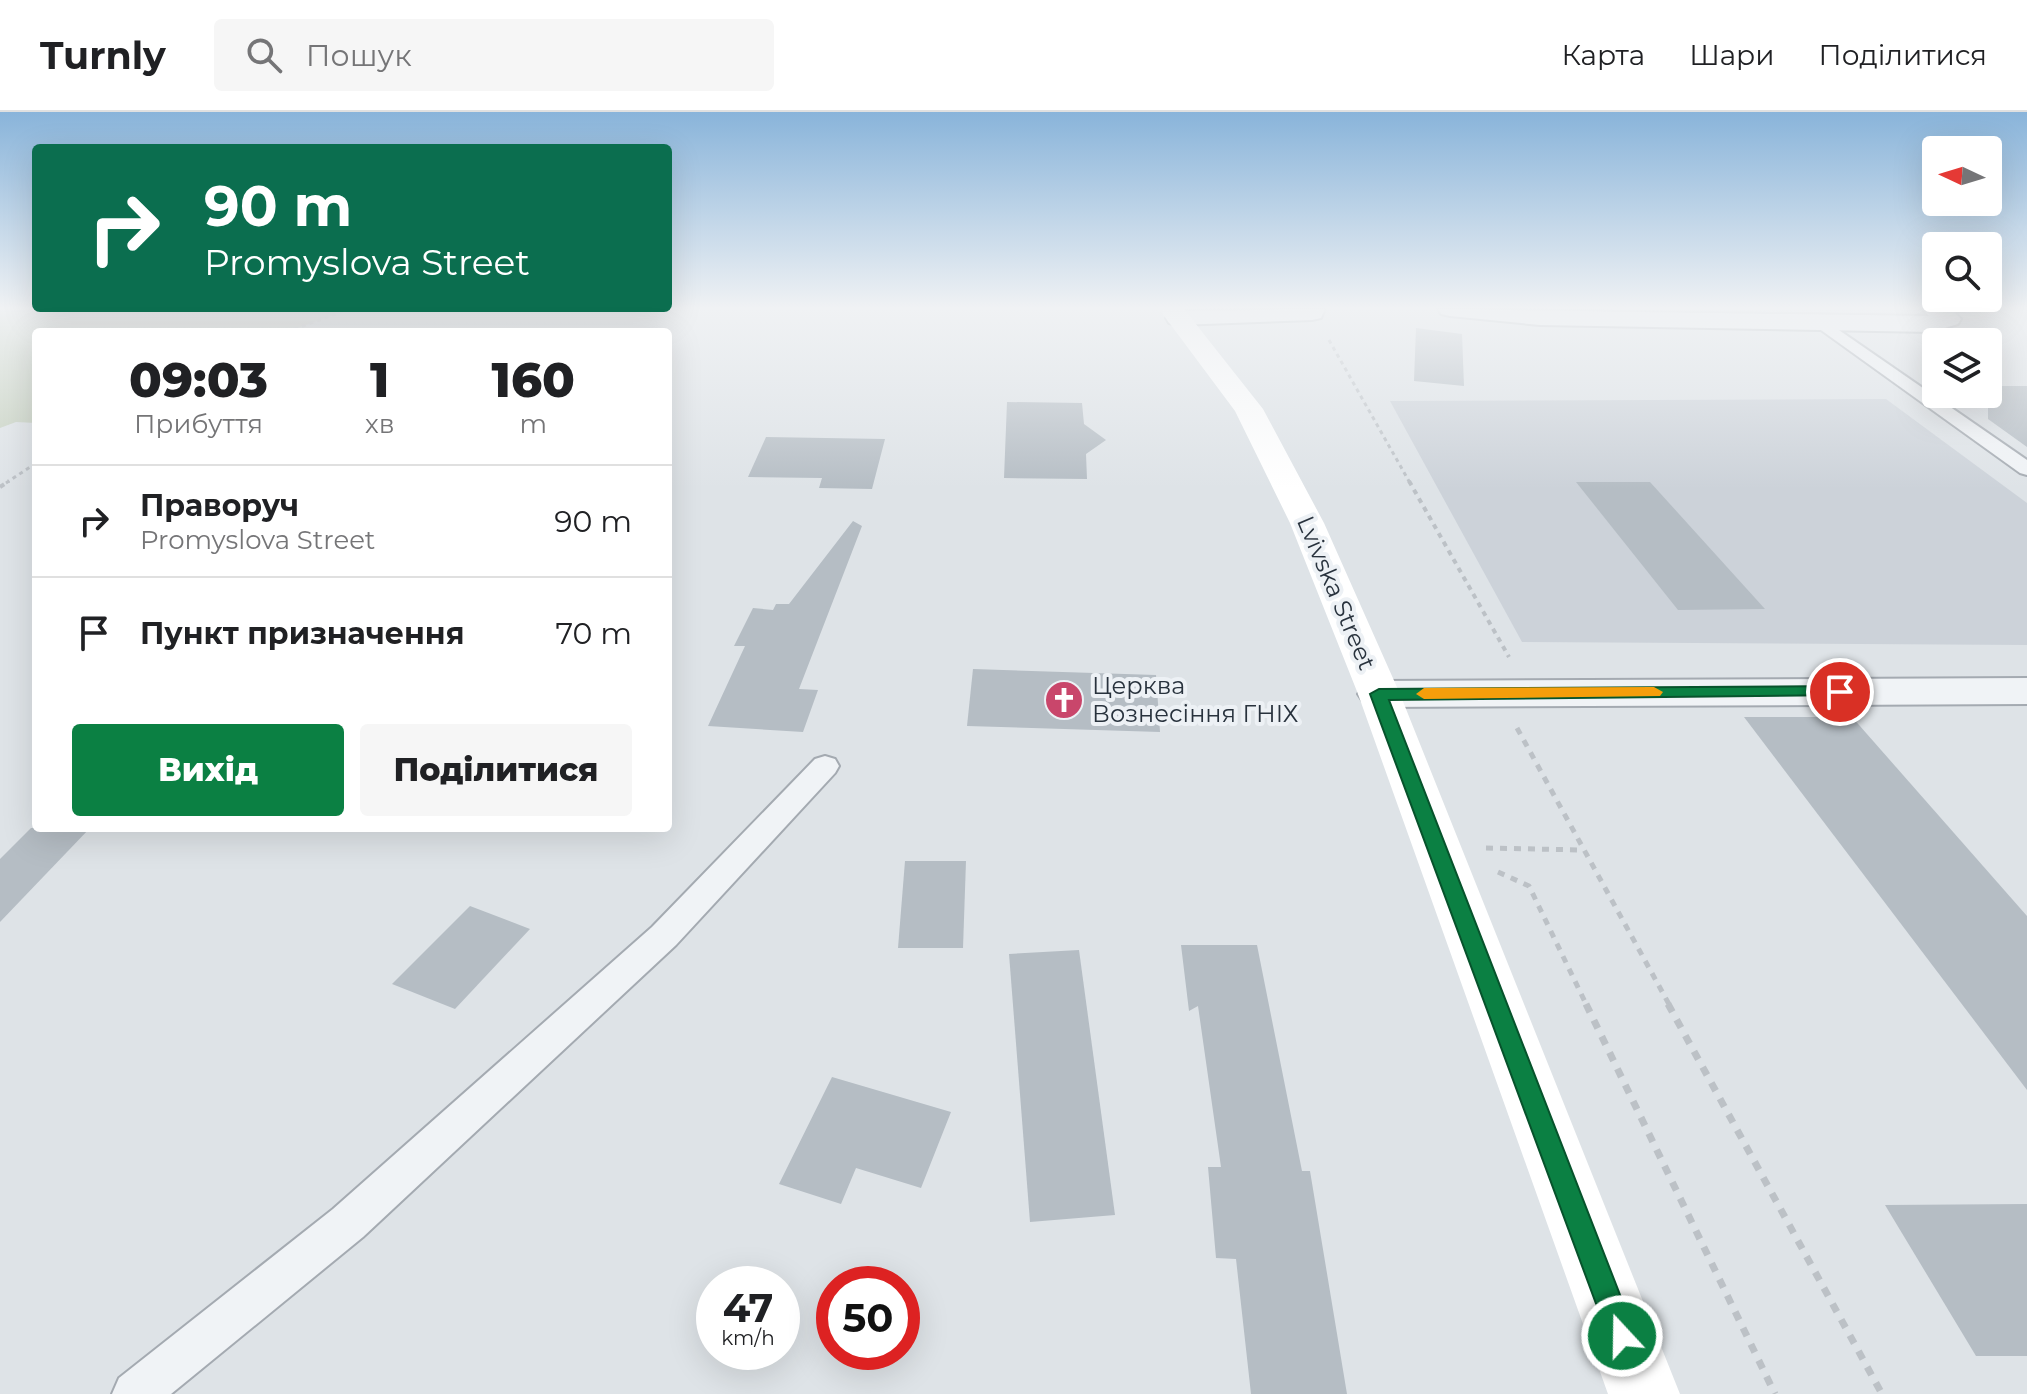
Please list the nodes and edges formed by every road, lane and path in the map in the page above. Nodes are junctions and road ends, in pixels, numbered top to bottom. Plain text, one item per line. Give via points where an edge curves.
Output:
1 (1217, 369) edge
2 (1344, 369) edge
3 (1886, 369) edge
4 (32, 466) edge
5 (2027, 469) edge
6 (0, 487) edge
7 (2027, 691) edge
8 (1514, 693) junction
9 (1379, 694) junction
10 (825, 766) dead end
11 (1437, 847) junction
12 (1583, 850) junction
13 (135, 1394) edge
14 (1644, 1394) edge
15 (1775, 1394) edge
16 (1882, 1394) edge

1 - 9 main road, Lvivska Street via 1249,409 1276,457
2 - 8 path
3 - 5 lane
4 - 6 path
7 - 8 street
8 - 9 street
8 - 12 path
9 - 11 main road, Lvivska Street
10 - 13 lane via 653,946 348,1223
11 - 12 path
11 - 14 main road, Lvivska Street
11 - 15 path via 1529,886
12 - 16 path

